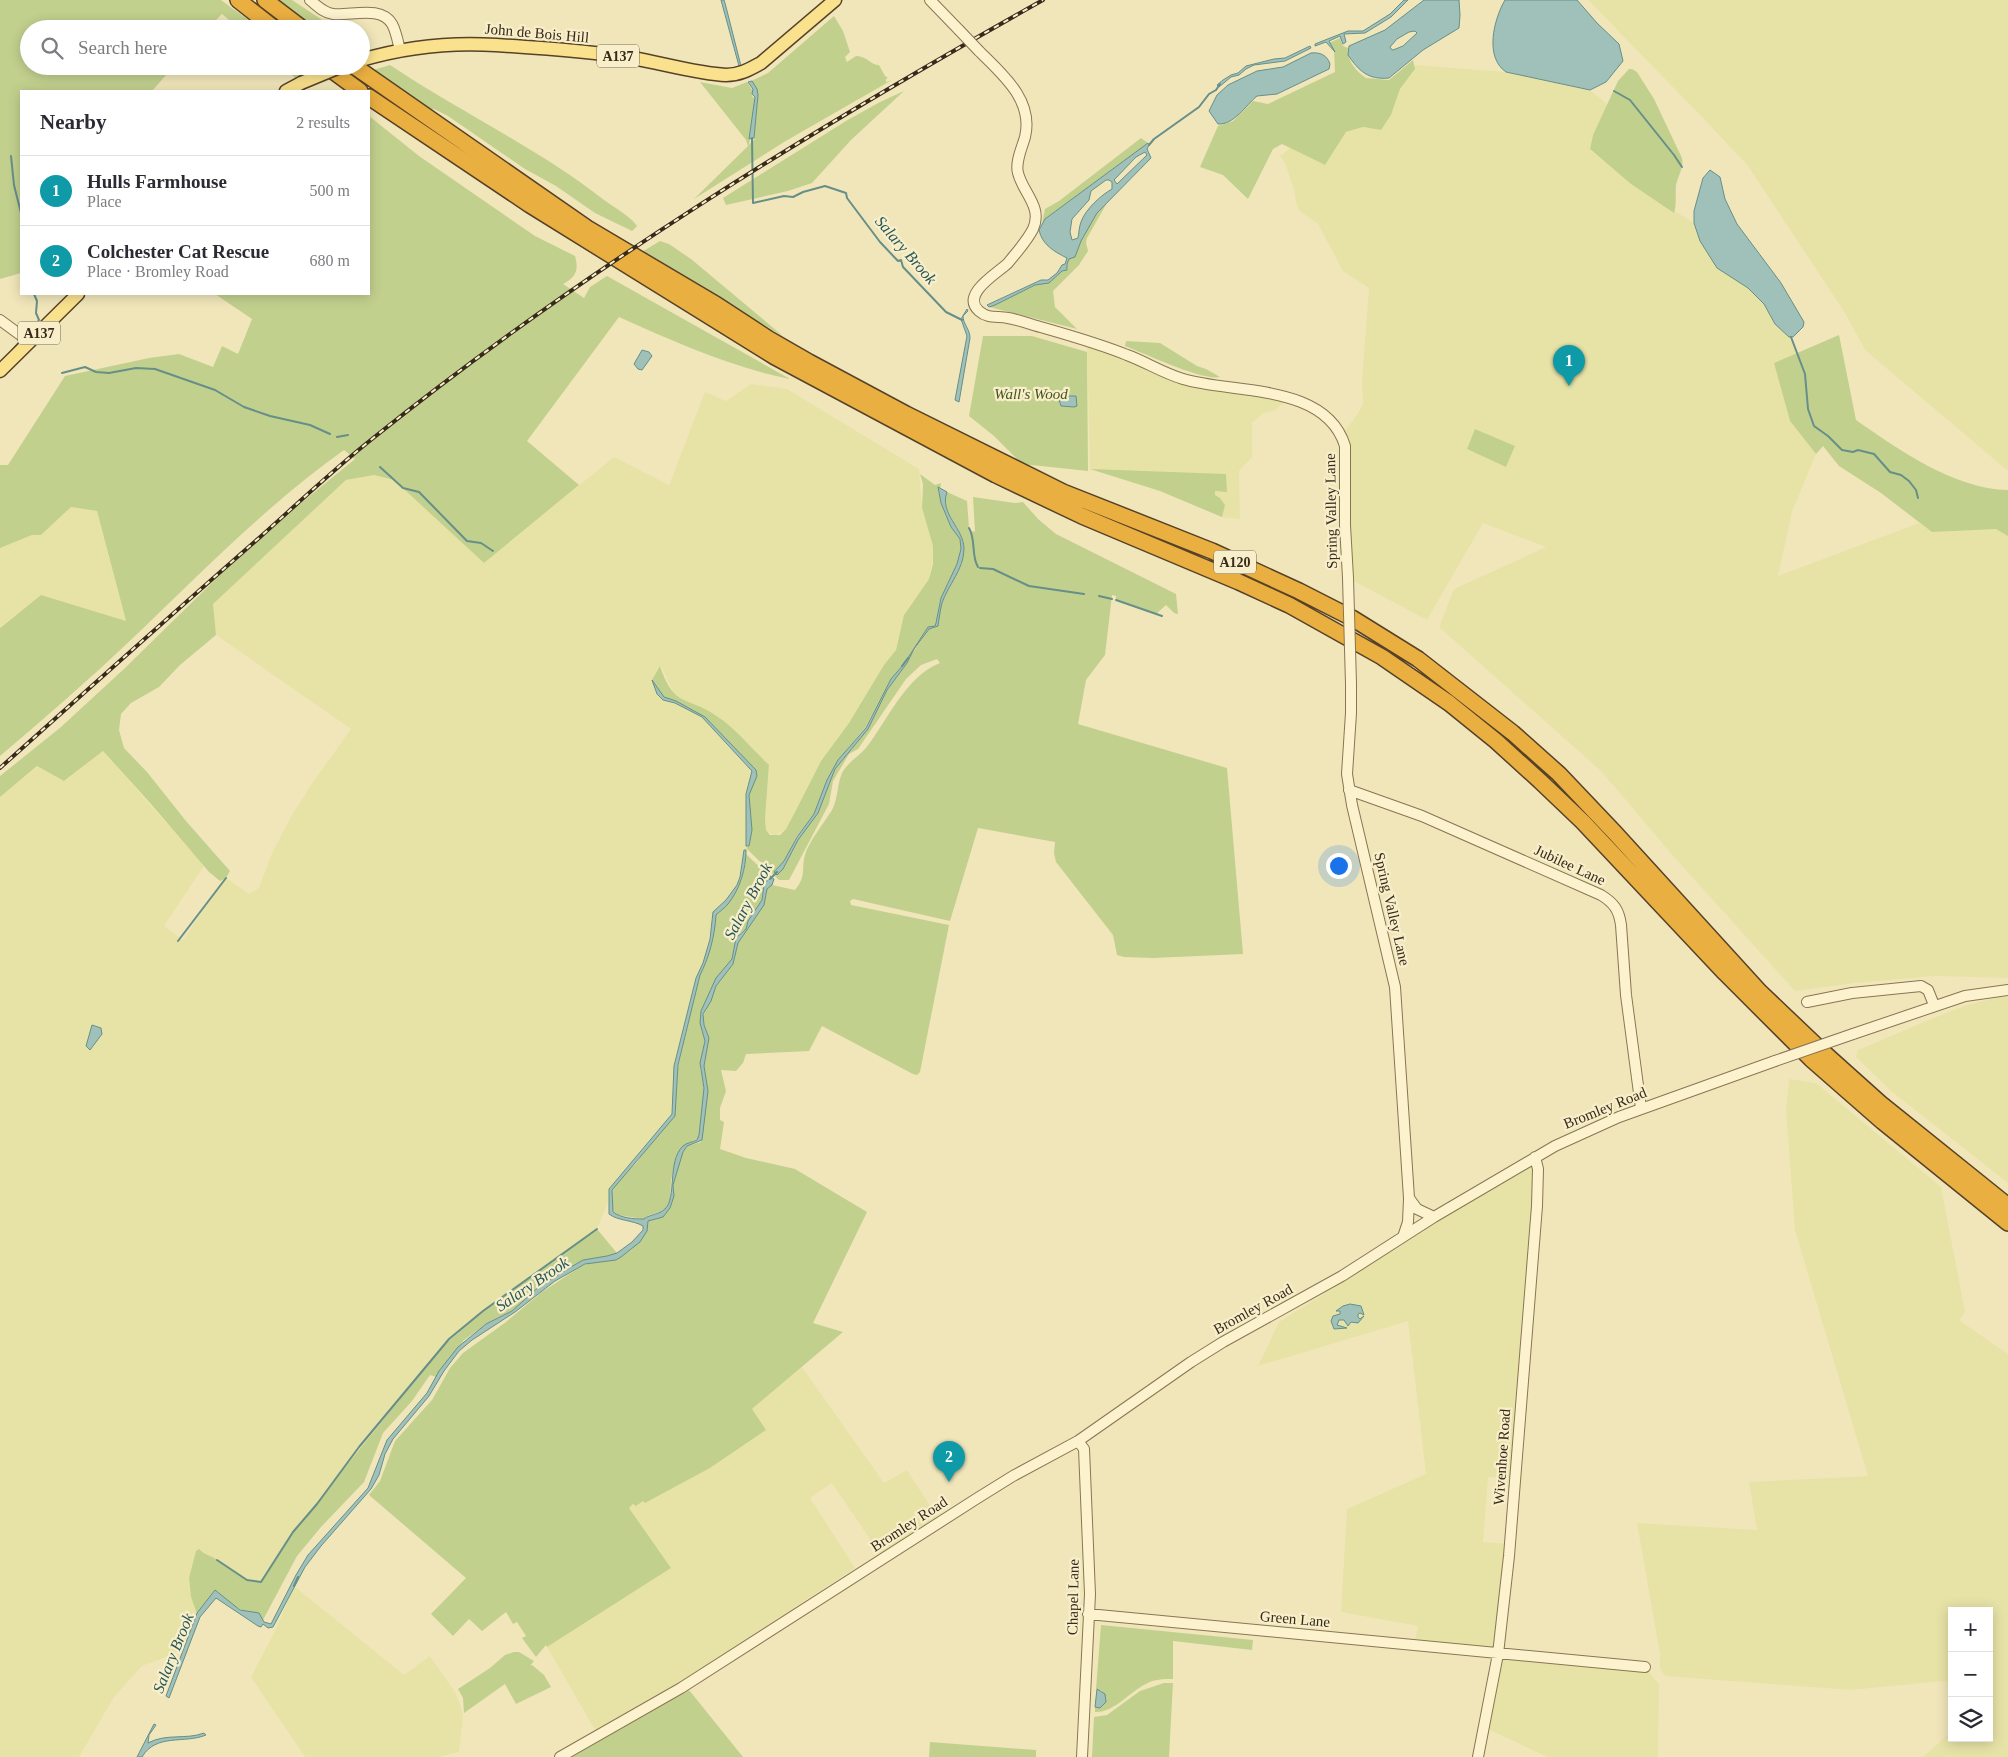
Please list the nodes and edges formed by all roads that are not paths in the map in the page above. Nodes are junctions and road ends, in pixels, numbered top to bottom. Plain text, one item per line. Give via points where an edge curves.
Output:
1 (238, 0) edge
2 (265, 0) edge
3 (310, 0) edge
4 (835, 0) edge
5 (930, 0) edge
6 (264, 20) edge
7 (291, 20) edge
8 (400, 50) junction
9 (370, 58) edge
10 (320, 75) edge
11 (338, 75) edge
12 (367, 75) edge
13 (288, 90) edge
14 (359, 90) edge
15 (370, 98) edge
16 (77, 295) edge
17 (2, 324) edge
18 (25, 338) junction
19 (0, 371) edge
20 (1349, 790) junction
21 (2008, 990) edge
22 (1807, 1002) dead end
23 (1934, 1005) junction
24 (1642, 1108) junction
25 (1535, 1157) junction
26 (1409, 1198) junction
27 (2008, 1206) edge
28 (1434, 1217) junction
29 (2008, 1223) edge
30 (1403, 1237) junction
31 (1078, 1441) junction
32 (1088, 1614) junction
33 (1498, 1654) junction
34 (1645, 1667) dead end
35 (560, 1757) edge
36 (1082, 1757) edge
37 (1478, 1757) edge

1 - 6 highway
2 - 7 highway
3 - 8 street via 333,14 380,14 388,18
4 - 8 main road, John de Bois Hill / A137 via 761,62 738,74 715,74 615,56 495,44 447,44
5 - 20 street, Spring Valley Lane, bridge via 1008,80 1022,102 1026,127 1017,170 1036,209 1032,230 1007,263 981,285 974,302 977,309 989,317 1007,318 1100,344 1184,380 1289,398 1320,412 1341,436 1345,446 1351,684
8 - 9 main road, John de Bois Hill / A137
10 - 13 main road, bridge
11 - 14 highway
12 - 27 highway, A120 via 587,228 793,352 906,414 1063,492 1300,591 1352,618 1418,659 1506,727 1559,774 1760,992 1822,1051 1880,1103
15 - 29 highway, A120 via 530,205 775,357 996,475 1082,516 1289,605 1382,657 1496,741 1583,822 1811,1059
16 - 18 main road, A137
17 - 18 street
18 - 19 main road, A137
20 - 24 street, Jubilee Lane via 1511,854 1601,895 1615,906 1621,924 1626,995
20 - 26 street, Spring Valley Lane via 1395,987
21 - 23 street, Bromley Road via 1977,993
22 - 23 street via 1852,993 1921,986 1928,990
23 - 24 street, Bromley Road, bridge
24 - 25 street, Bromley Road via 1586,1130
25 - 28 street, Bromley Road
25 - 33 street, Wivenhoe Road via 1538,1169 1537,1206
26 - 28 street via 1417,1209
26 - 30 street, Spring Valley Lane via 1408,1222
28 - 30 street, Bromley Road
30 - 31 street, Bromley Road via 1342,1276 1191,1362
31 - 32 street, Chapel Lane via 1084,1449
31 - 35 street, Bromley Road via 976,1499 681,1688
32 - 33 street, Green Lane
32 - 36 street, Chapel Lane
33 - 34 street, Green Lane
33 - 37 street, Wivenhoe Road

